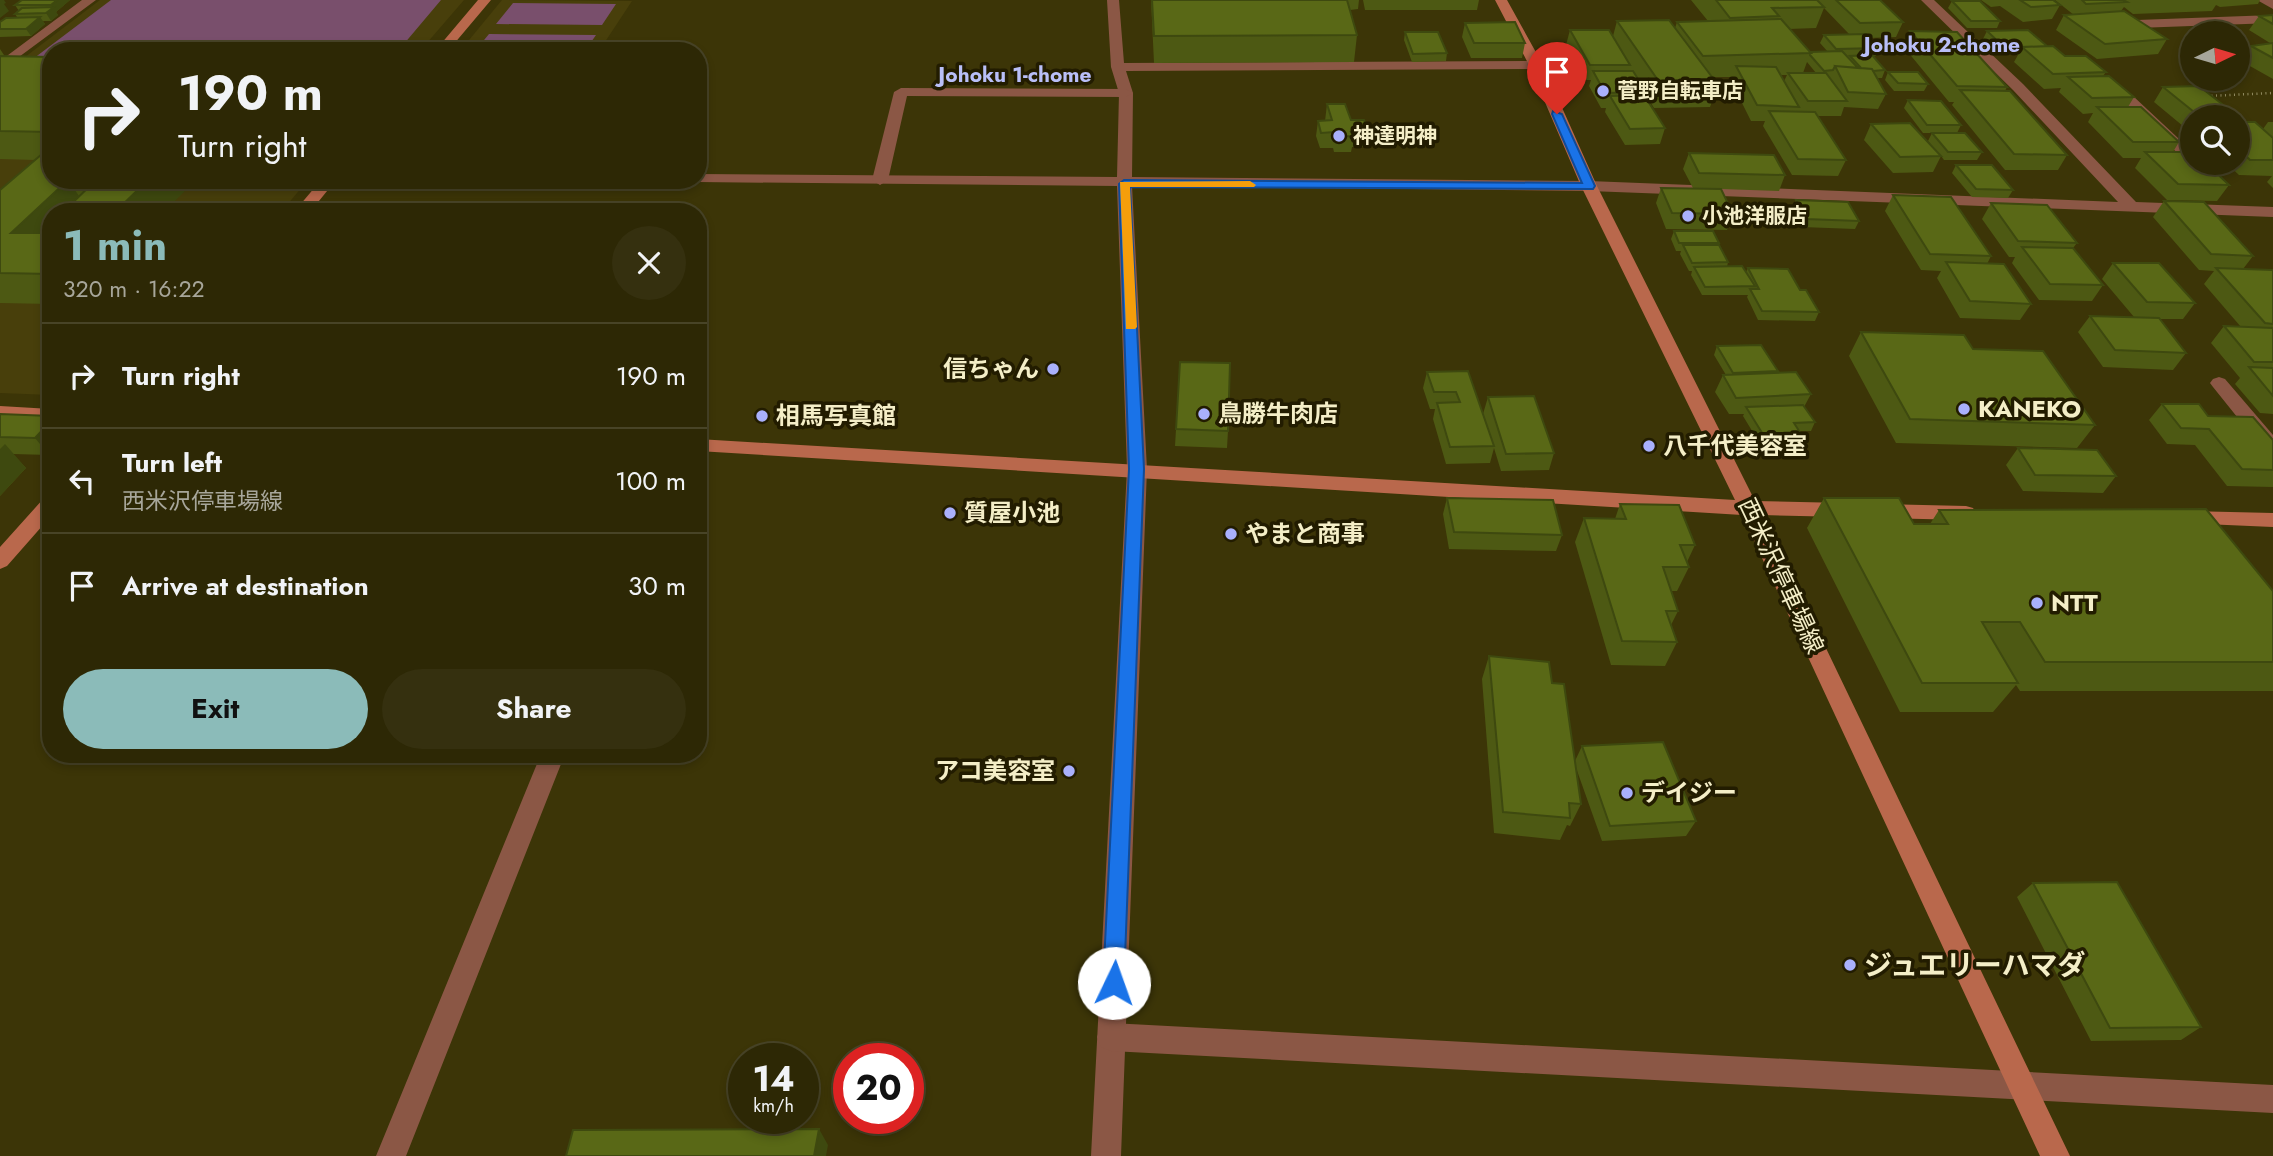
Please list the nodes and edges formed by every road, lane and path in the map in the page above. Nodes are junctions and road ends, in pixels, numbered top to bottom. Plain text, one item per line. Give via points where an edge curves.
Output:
1 (90, 0) edge
2 (485, 0) edge
3 (1113, 0) edge
4 (1501, 0) edge
5 (1927, 0) edge
6 (2263, 0) edge
7 (2273, 5) edge
8 (2273, 19) edge
9 (2137, 24) edge
10 (449, 42) edge
11 (1536, 65) junction
12 (0, 66) edge
13 (1118, 67) junction
14 (1126, 93) junction
15 (2273, 93) edge
16 (2207, 96) edge
17 (2128, 99) edge
18 (2180, 149) edge
19 (707, 178) edge
20 (880, 180) junction
21 (1124, 184) junction
22 (1589, 186) junction
23 (321, 189) edge
24 (2229, 195) edge
25 (310, 203) edge
26 (2133, 208) junction
27 (2246, 211) junction
28 (2273, 212) edge
29 (2219, 383) dead end
30 (0, 412) edge
31 (42, 414) edge
32 (707, 445) edge
33 (2273, 448) edge
34 (1137, 469) junction
35 (1749, 508) junction
36 (42, 513) edge
37 (1983, 513) edge
38 (2163, 517) edge
39 (2273, 520) edge
40 (0, 562) edge
41 (550, 763) edge
42 (1111, 1037) junction
43 (2022, 1087) junction
44 (2273, 1099) edge
45 (391, 1156) edge
46 (1106, 1156) edge
47 (2055, 1156) edge

1 - 12 street
2 - 10 street
3 - 13 street
4 - 11 street, 西米沢停車場線
5 - 26 street
6 - 7 street
8 - 9 street
11 - 13 street
11 - 22 street, 西米沢停車場線
13 - 14 street
14 - 20 street via 901,92
14 - 21 street
15 - 16 path
17 - 18 street
19 - 20 street
20 - 21 street
21 - 22 street
21 - 34 street
22 - 26 street
22 - 35 street, 西米沢停車場線
23 - 25 street
24 - 27 street
26 - 27 street
27 - 28 street
29 - 33 street
30 - 31 street
32 - 34 street
34 - 35 street
34 - 42 street
35 - 37 street
35 - 43 street, 西米沢停車場線
36 - 40 street
38 - 39 street
41 - 45 street
42 - 43 street
42 - 46 street
43 - 44 street
43 - 47 street, 西米沢停車場線

